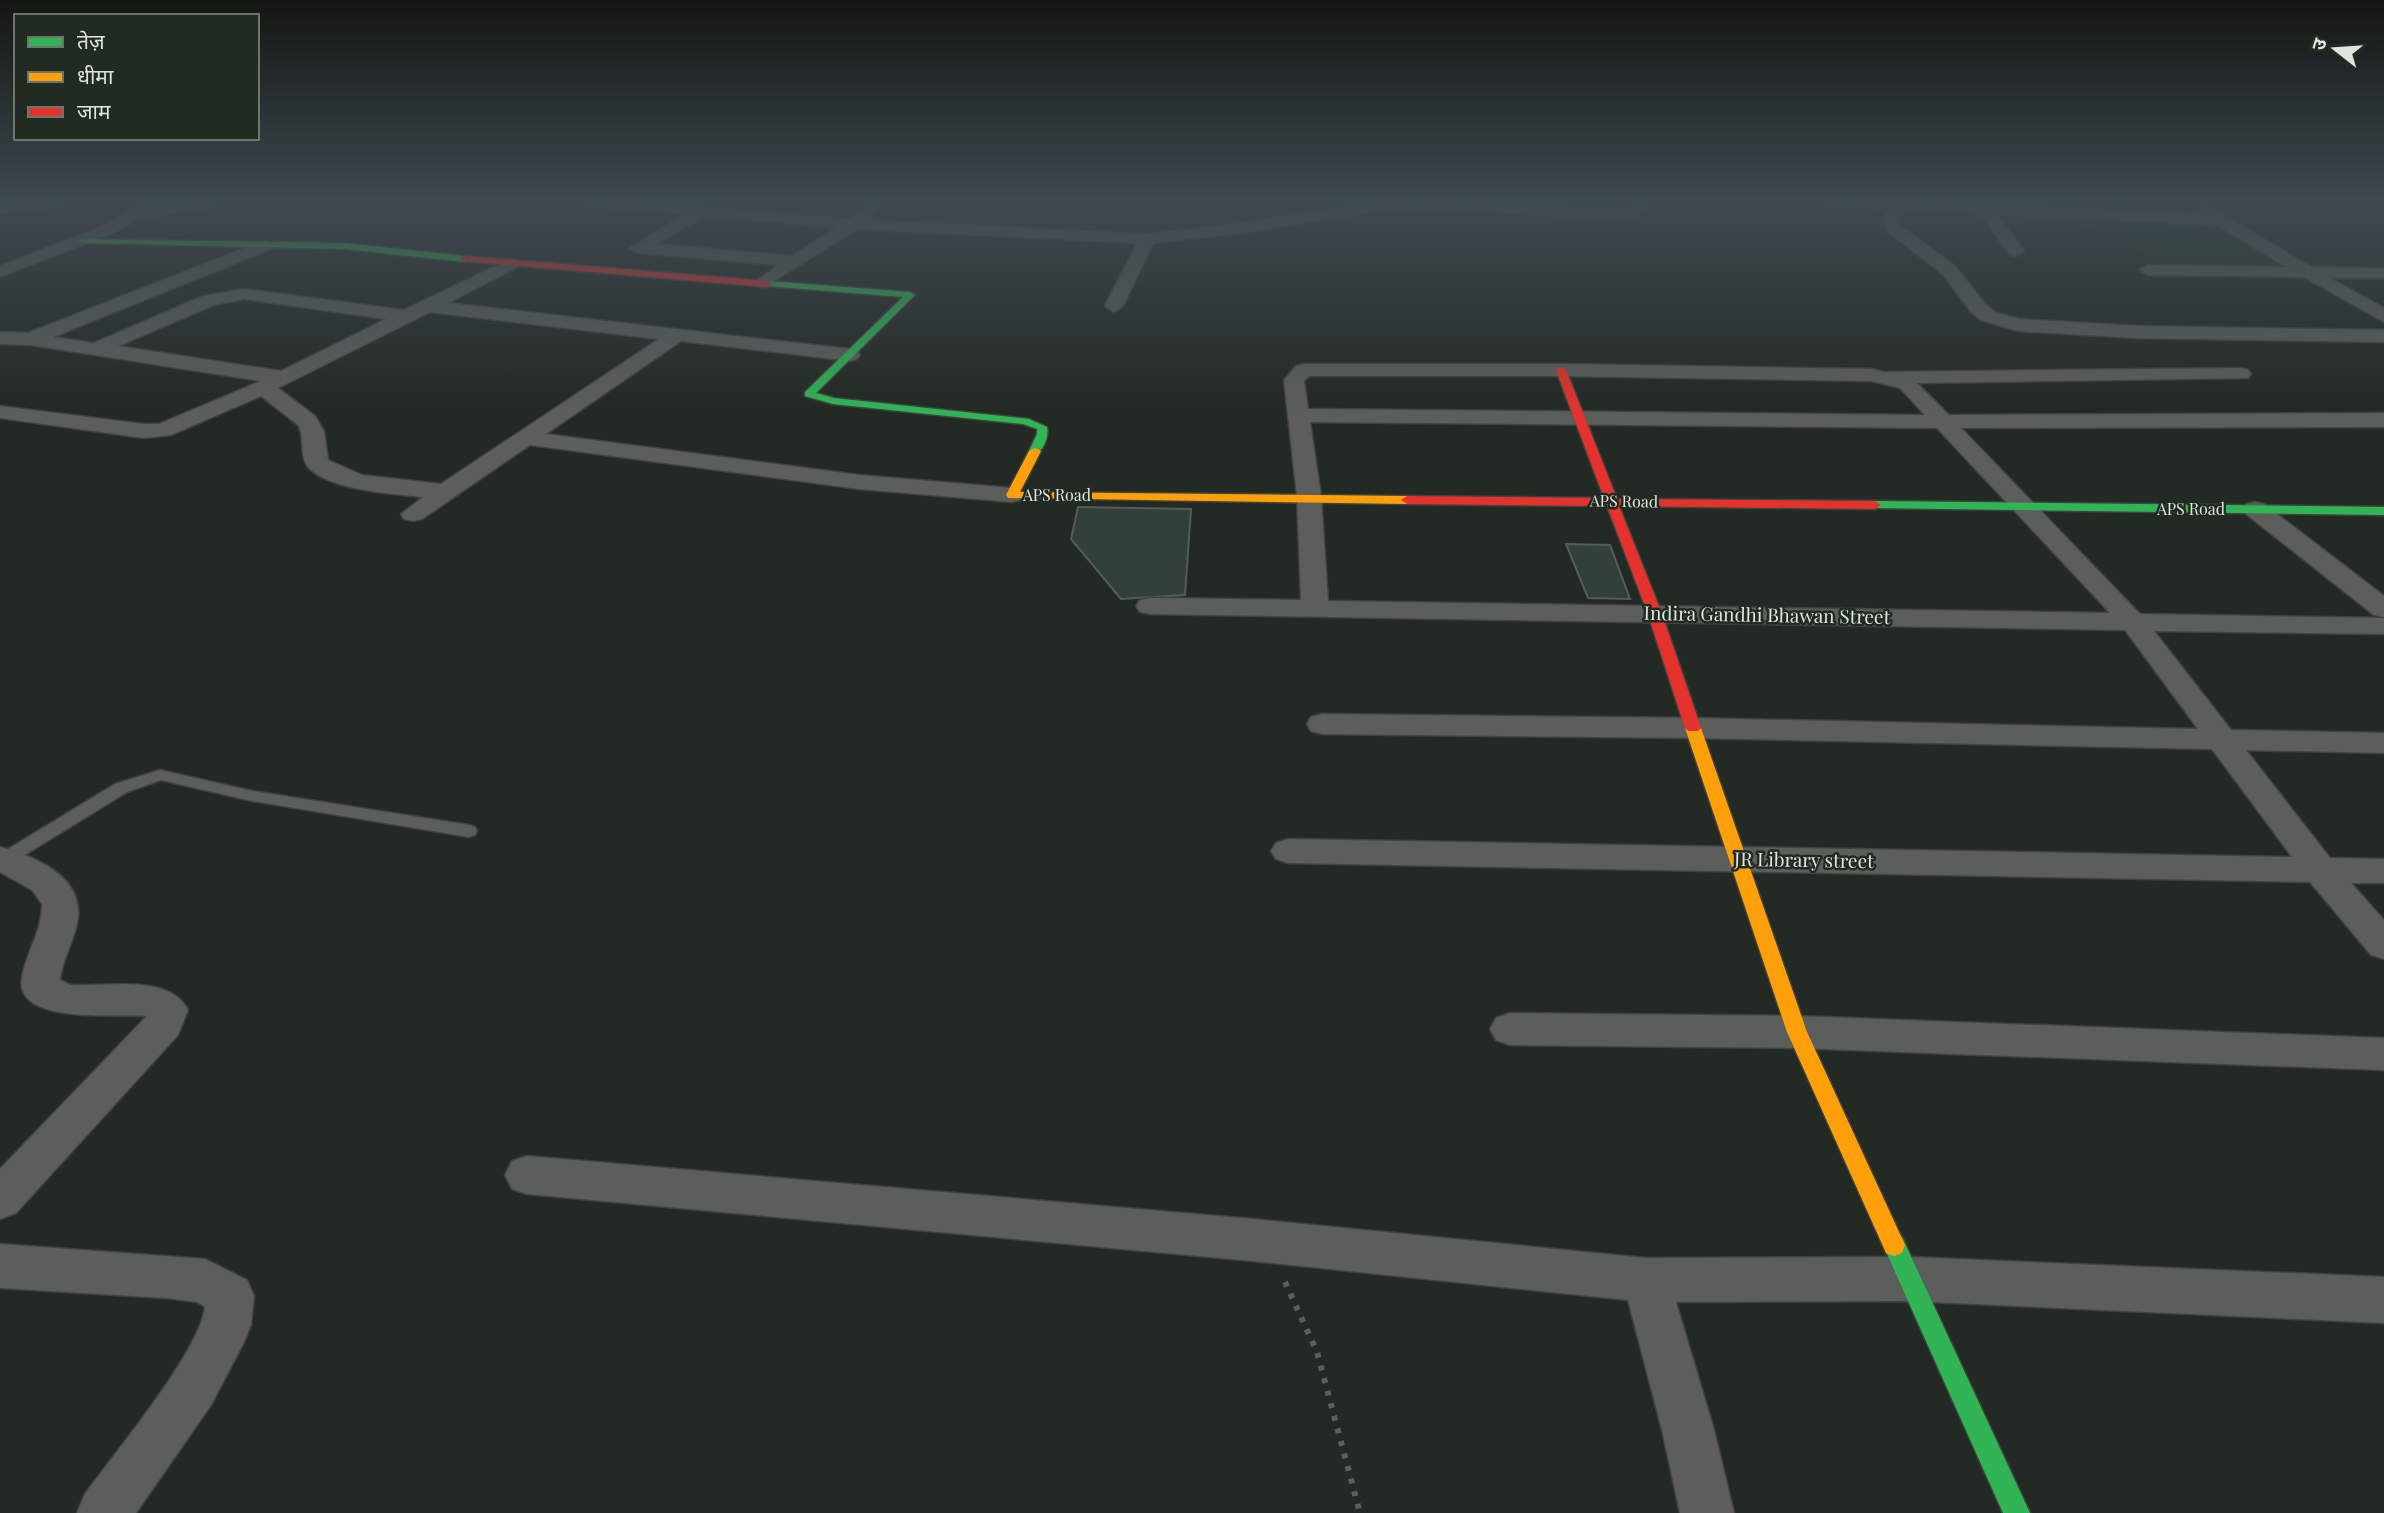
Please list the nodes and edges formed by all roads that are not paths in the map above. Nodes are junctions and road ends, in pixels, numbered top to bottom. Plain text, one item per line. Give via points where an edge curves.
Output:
1 (199, 271) edge
2 (497, 271) edge
3 (598, 271) edge
4 (782, 271) edge
5 (1131, 271) edge
6 (1949, 271) edge
7 (2244, 271) edge
8 (2306, 271) junction
9 (2384, 273) edge
10 (763, 283) junction
11 (429, 306) junction
12 (1114, 306) dead end
13 (407, 316) junction
14 (2384, 316) edge
15 (1997, 320) junction
16 (677, 335) junction
17 (2384, 335) edge
18 (12, 340) edge
19 (2025, 344) dead end
20 (98, 348) junction
21 (850, 355) junction
22 (2043, 359) dead end
23 (1561, 370) junction
24 (2241, 374) dead end
25 (2061, 375) junction
26 (1886, 377) junction
27 (274, 382) junction
28 (0, 412) edge
29 (1298, 415) junction
30 (2384, 419) edge
31 (1582, 421) junction
32 (1945, 423) junction
33 (527, 438) junction
34 (446, 492) junction
35 (1012, 495) junction
36 (1308, 496) junction
37 (1611, 501) junction
38 (2022, 508) junction
39 (2255, 509) junction
40 (2384, 511) edge
41 (413, 514) dead end
42 (2380, 602) edge
43 (1150, 606) dead end
44 (1315, 607) junction
45 (1655, 614) junction
46 (2132, 621) junction
47 (2384, 626) edge
48 (1322, 724) dead end
49 (1694, 728) junction
50 (2221, 739) junction
51 (2384, 743) edge
52 (469, 831) dead end
53 (1288, 851) dead end
54 (1736, 858) junction
55 (2, 860) edge
56 (2320, 870) junction
57 (2384, 871) edge
58 (2384, 945) edge
59 (1510, 1029) dead end
60 (1797, 1032) junction
61 (2384, 1054) edge
62 (527, 1175) dead end
63 (0, 1199) edge
64 (0, 1266) edge
65 (1646, 1279) junction
66 (1909, 1279) junction
67 (2384, 1300) edge
68 (104, 1513) edge
69 (1707, 1513) edge
70 (2017, 1513) edge

1 - 18 street
2 - 11 street
3 - 10 street, APS Road
4 - 10 street
5 - 12 street
6 - 15 street via 1978,308
7 - 8 street
8 - 9 street
8 - 14 street
10 - 21 street, APS Road via 910,295
11 - 13 street
11 - 16 street
13 - 20 street via 244,293 209,300
13 - 27 street
15 - 17 street via 2049,328 2137,332
15 - 19 street
16 - 21 street
16 - 33 street
18 - 20 street
20 - 27 street
21 - 35 street, APS Road via 809,394 833,401 1026,421 1042,427
22 - 25 street
23 - 26 street
23 - 29 street via 1314,368 1303,370 1294,380
23 - 31 street
24 - 25 street
25 - 26 street
26 - 32 street via 1907,384
27 - 28 street via 163,430
27 - 34 street via 313,430 317,463 327,472
29 - 31 street
29 - 36 street
30 - 32 street
31 - 32 street
31 - 37 street
32 - 38 street
33 - 34 street
33 - 35 street via 859,482
34 - 41 street
35 - 36 street, APS Road
36 - 37 street, APS Road
36 - 44 street
37 - 38 street, APS Road
37 - 45 street
38 - 39 street, APS Road
38 - 46 street
39 - 40 street, APS Road
39 - 42 street
43 - 44 street, Indira Gandhi Bhawan Street
44 - 45 street, Indira Gandhi Bhawan Street
45 - 46 street, Indira Gandhi Bhawan Street
45 - 49 street
46 - 47 street, Indira Gandhi Bhawan Street
46 - 50 street
48 - 49 street
49 - 50 street
49 - 54 street
50 - 51 street
50 - 56 street
52 - 55 lane via 251,796 160,775 121,788
53 - 54 street, JR Library street
54 - 56 street, JR Library street
54 - 60 street
55 - 63 street via 21,866 53,887 61,900 61,920 40,975 40,987 69,1000 143,1001 163,1004 169,1010 164,1024
56 - 57 street, JR Library street
56 - 58 street
59 - 60 street
60 - 61 street
60 - 66 street
62 - 65 street
64 - 68 street via 205,1281 230,1296 227,1325 193,1387
65 - 66 street
65 - 69 street
66 - 67 street
66 - 70 street

